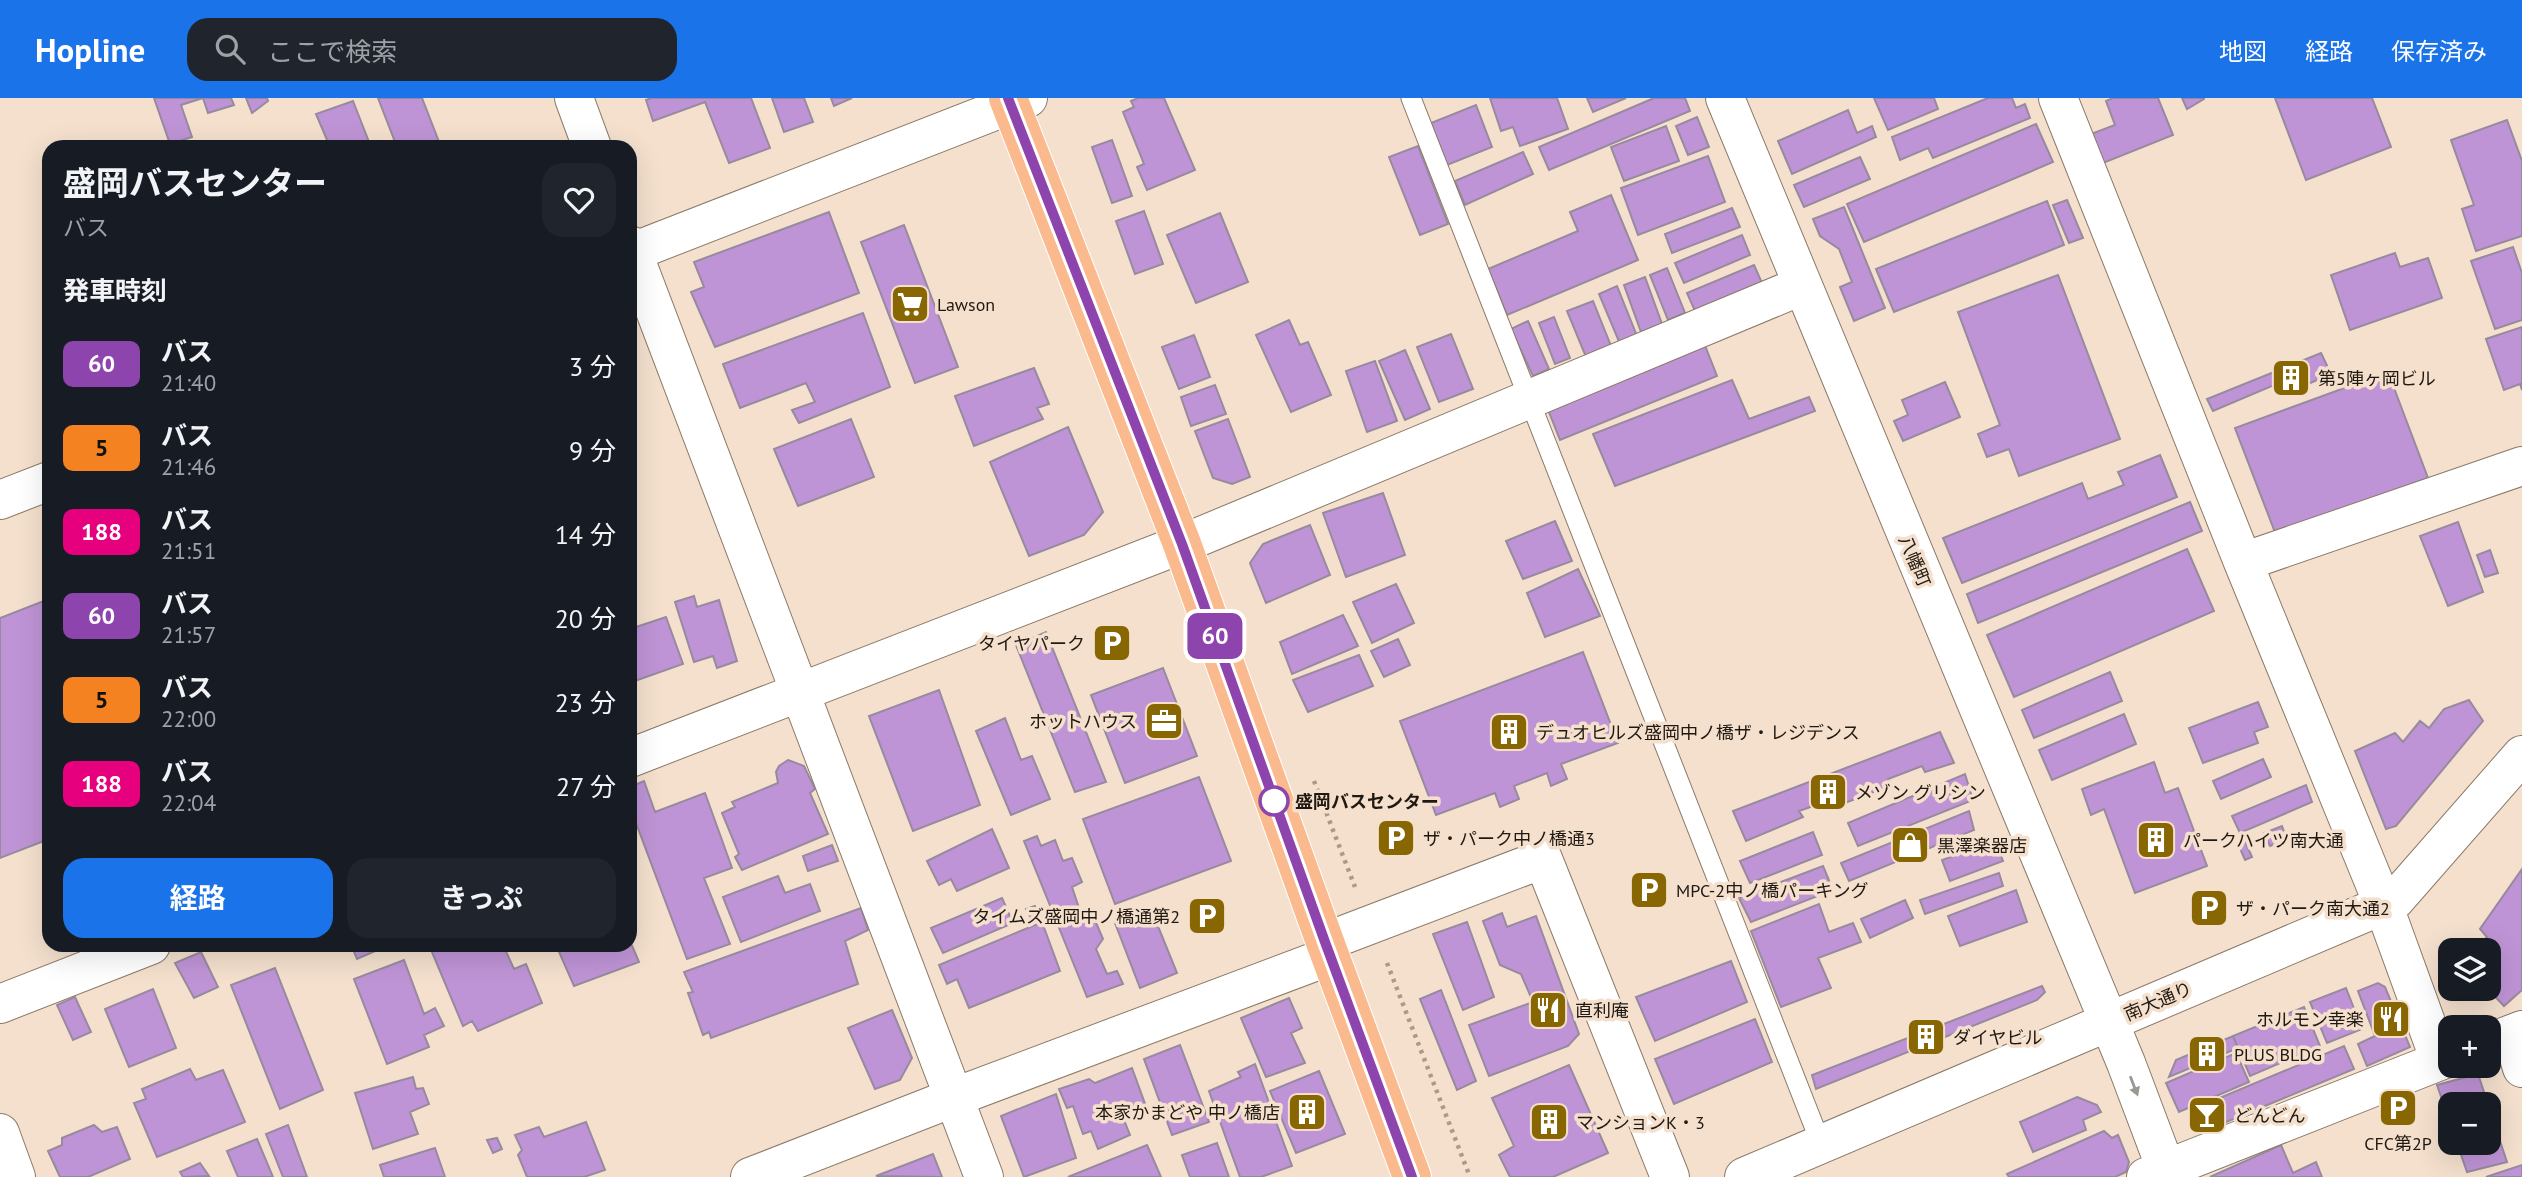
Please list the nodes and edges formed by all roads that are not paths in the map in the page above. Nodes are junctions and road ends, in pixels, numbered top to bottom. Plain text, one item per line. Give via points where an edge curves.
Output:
1 (574, 98) edge
2 (1411, 98) edge
3 (1725, 98) edge
4 (2058, 98) edge
5 (1016, 100) edge
6 (590, 140) edge
7 (637, 248) edge
8 (637, 266) edge
9 (1801, 286) junction
10 (1529, 399) junction
11 (2522, 466) edge
12 (42, 484) edge
13 (0, 500) edge
14 (1182, 544) junction
15 (2243, 562) junction
16 (801, 692) junction
17 (637, 755) edge
18 (2522, 755) edge
19 (2383, 905) junction
20 (1327, 949) junction
21 (133, 952) edge
22 (0, 1004) edge
23 (2107, 1023) junction
24 (2438, 1042) edge
25 (2438, 1062) edge
26 (955, 1097) junction
27 (0, 1133) edge
28 (1821, 1144) junction
29 (2160, 1174) edge
30 (16, 1177) edge
31 (750, 1177) edge
32 (984, 1177) edge
33 (1412, 1177) edge
34 (1670, 1177) edge
35 (1744, 1177) edge

1 - 6 street
2 - 10 lane
3 - 9 street, 八幡町
4 - 15 street
5 - 7 street
5 - 14 highway
8 - 16 street
9 - 10 street
9 - 23 street, 八幡町
10 - 14 street
10 - 28 lane
11 - 15 street
12 - 13 street
14 - 16 street
14 - 20 highway
15 - 19 street
16 - 17 street
16 - 26 street
18 - 19 street, 南大通り via 2395,900
19 - 23 street, 南大通り
19 - 24 street
20 - 26 street
20 - 33 highway
20 - 34 street via 1543,859
21 - 22 street
23 - 28 street, 南大通り
23 -> 29 street, 八幡町 via 2126,1063
25 - 29 street
26 - 31 street
26 - 32 street
27 - 30 street
28 - 35 street, 南大通り

